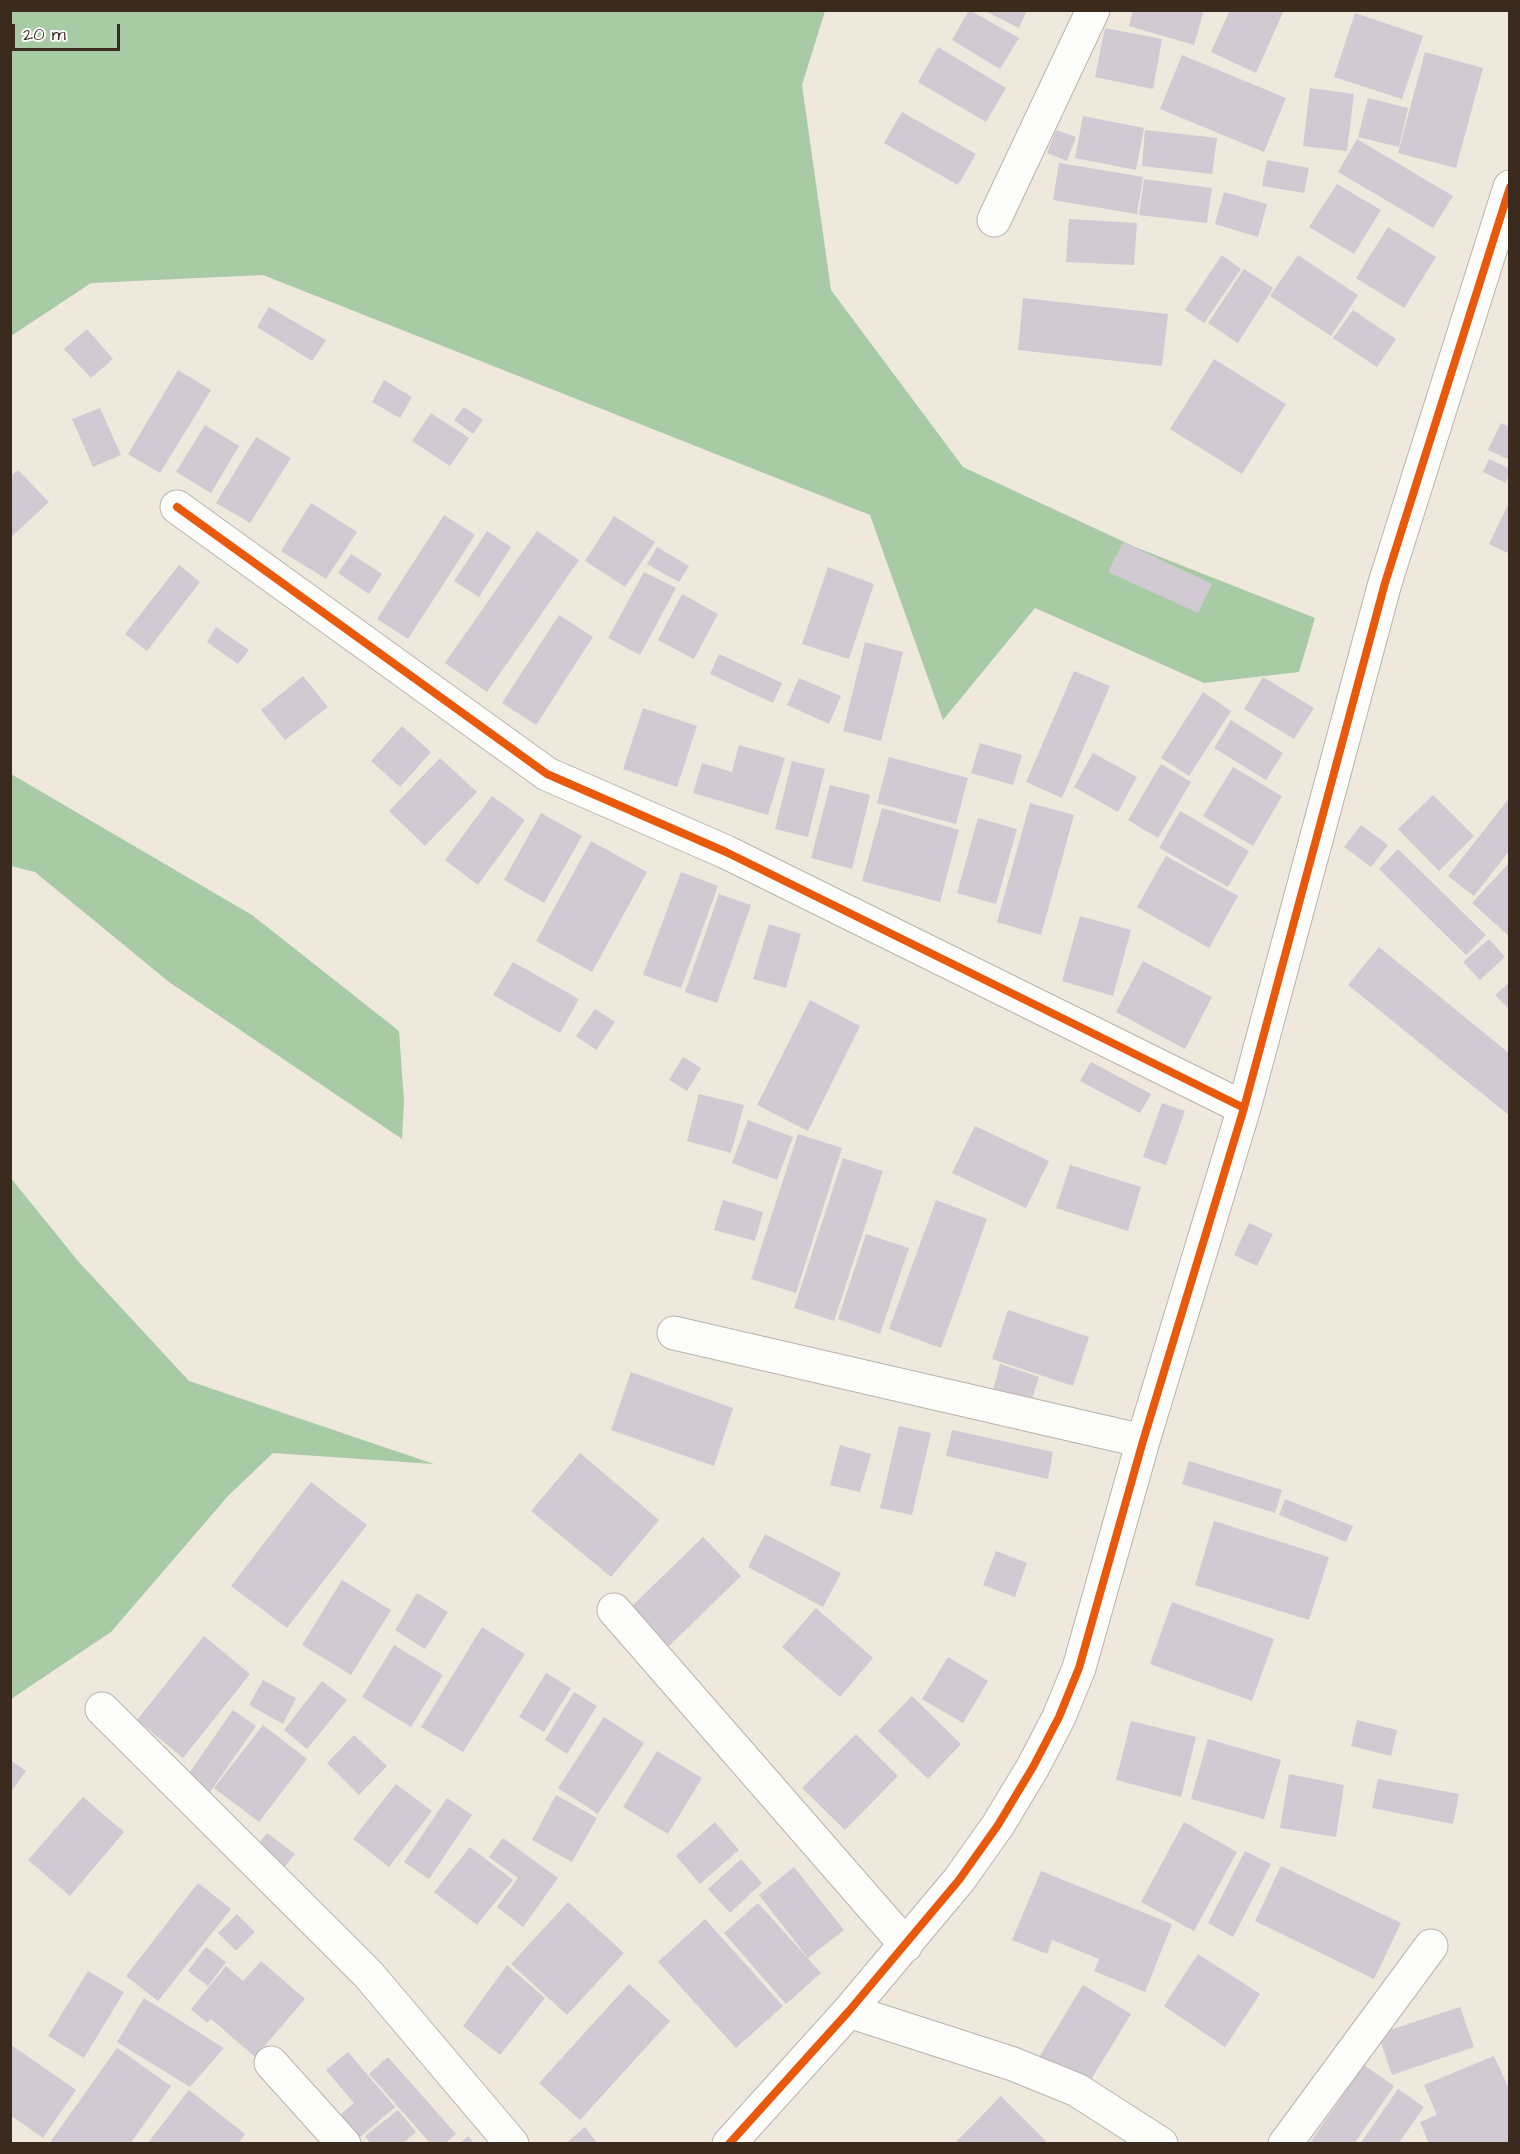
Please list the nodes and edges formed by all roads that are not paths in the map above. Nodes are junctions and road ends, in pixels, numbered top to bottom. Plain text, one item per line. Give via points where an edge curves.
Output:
1 (1093, 10) edge
2 (1508, 196) edge
3 (994, 220) dead end
4 (177, 507) dead end
5 (1244, 1108) junction
6 (674, 1333) dead end
7 (1143, 1441) junction
8 (614, 1610) dead end
9 (102, 1709) dead end
10 (906, 1945) junction
11 (1431, 1946) dead end
12 (849, 2011) junction
13 (271, 2063) dead end
14 (344, 2144) edge
15 (512, 2144) edge
16 (729, 2144) edge
17 (1161, 2144) edge
18 (1285, 2144) edge

1 - 3 street
2 - 5 street via 1385,584
4 - 5 street via 548,774 736,857
5 - 7 street
6 - 7 street
7 - 10 street via 1079,1668 1059,1717 998,1825
8 - 10 street
9 - 15 street via 368,1974
10 - 12 street
11 - 18 street
12 - 16 street
12 - 17 street via 1013,2064 1077,2090
13 - 14 street

